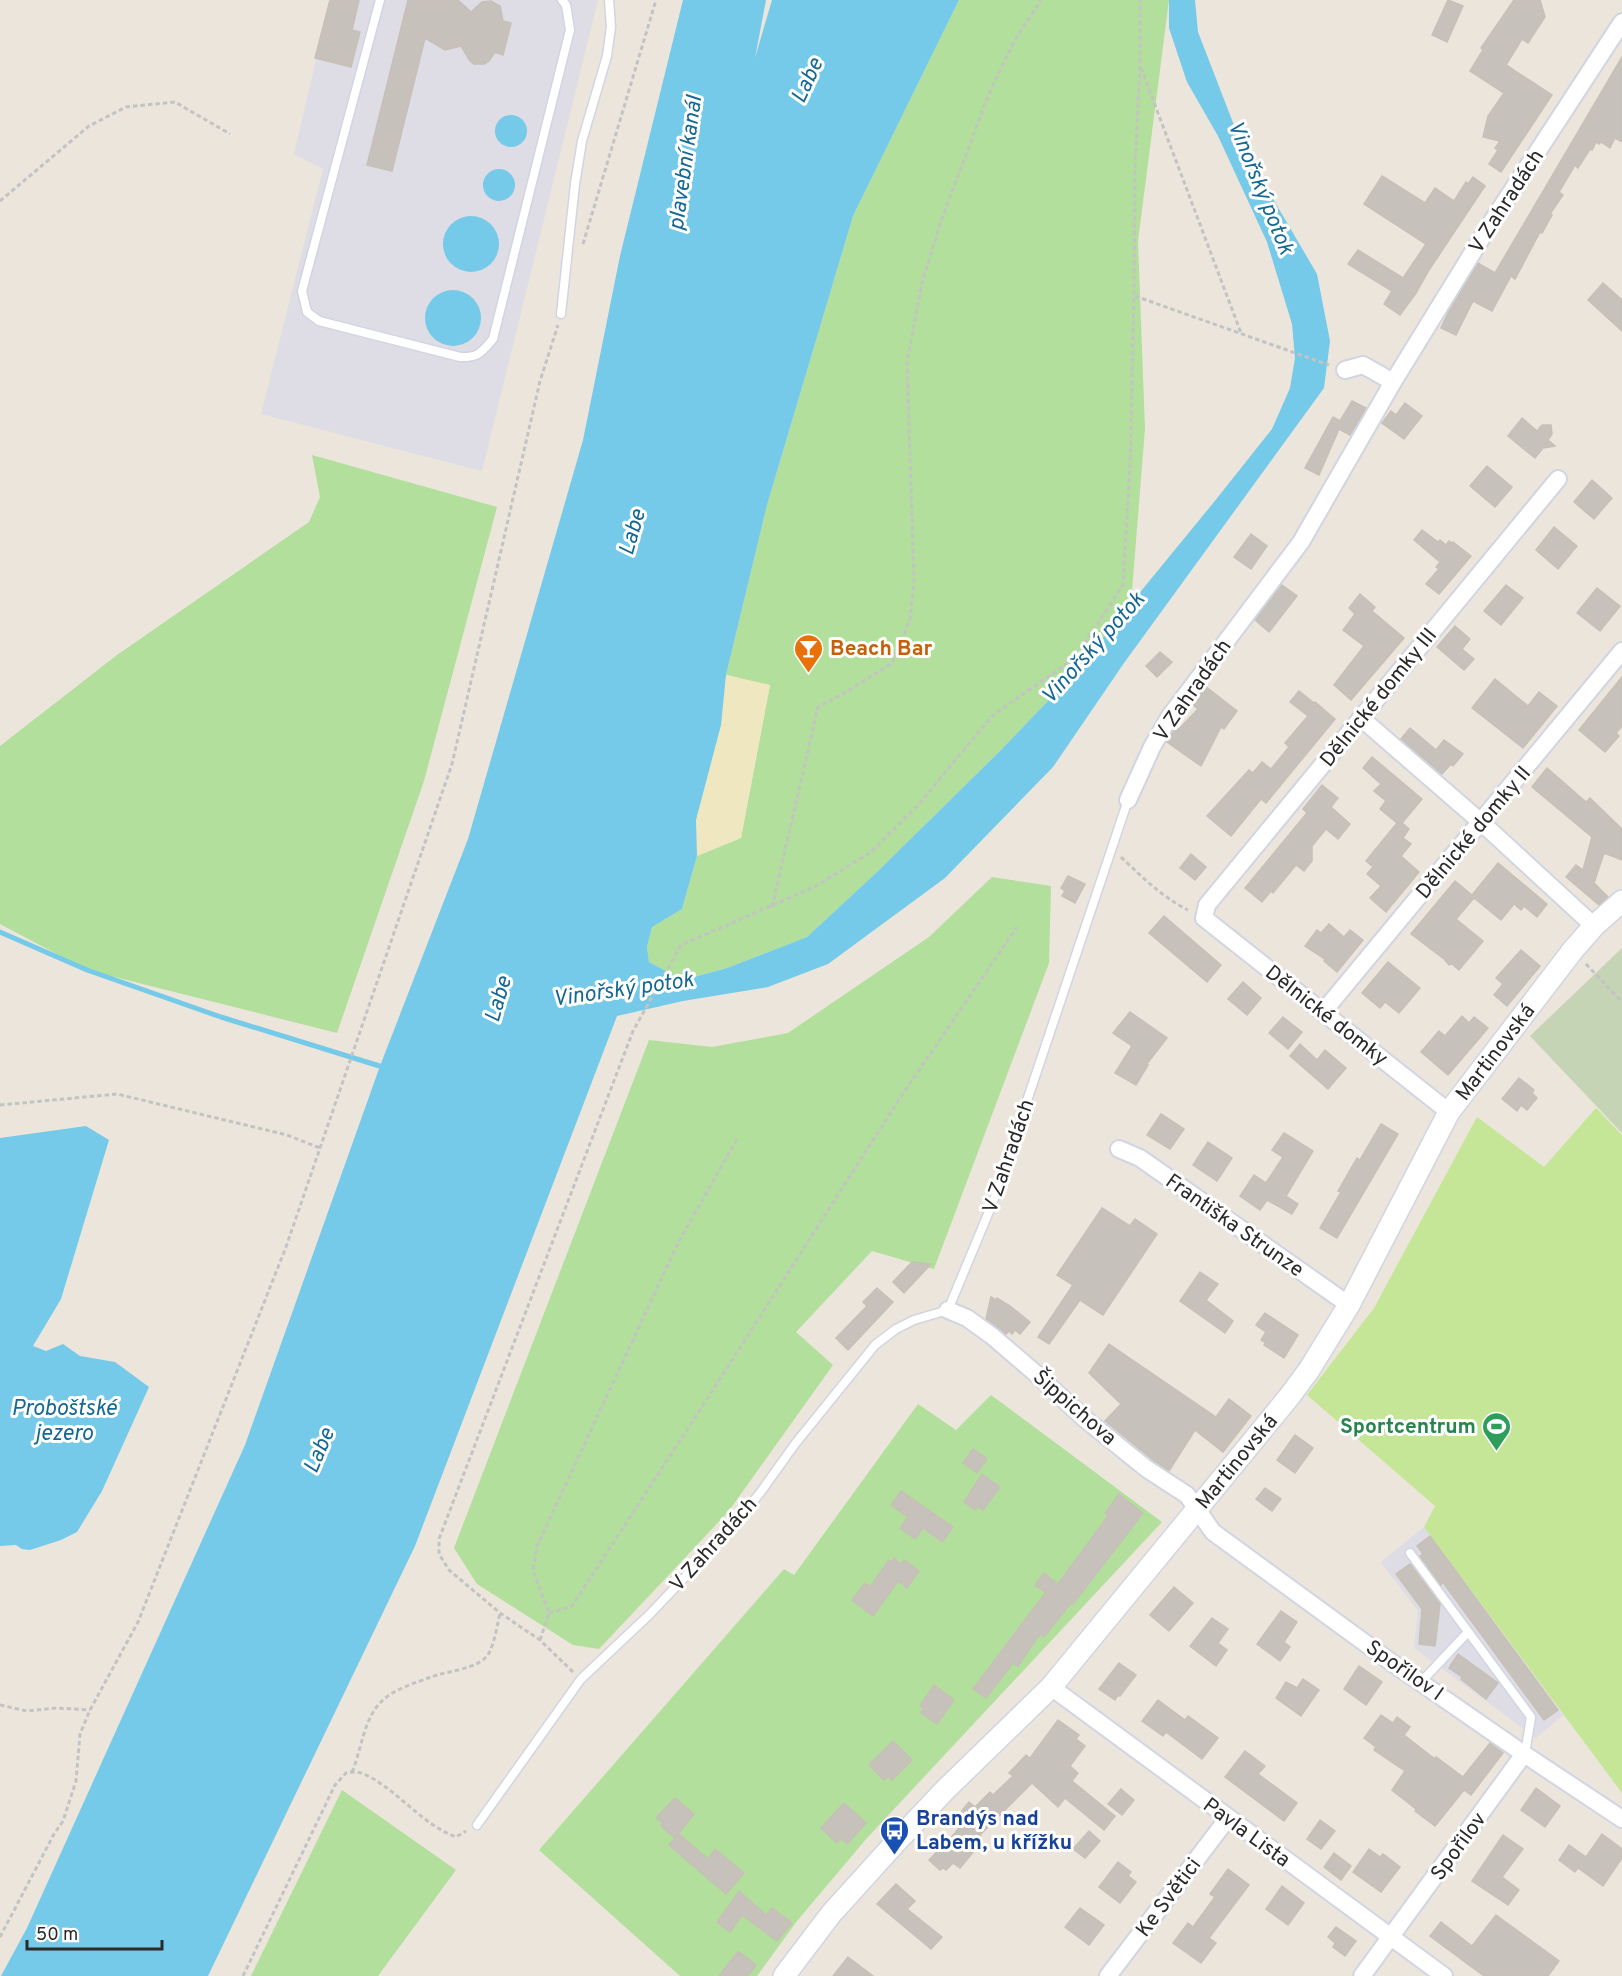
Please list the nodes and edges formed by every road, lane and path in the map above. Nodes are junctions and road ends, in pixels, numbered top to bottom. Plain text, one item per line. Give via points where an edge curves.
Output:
1 (380, 0) edge
2 (562, 0) edge
3 (609, 0) edge
4 (656, 0) edge
5 (1041, 0) edge
6 (1140, 0) edge
7 (1622, 22) edge
8 (1140, 65) junction
9 (230, 134) dead end
10 (0, 201) edge
11 (582, 246) dead end
12 (1134, 296) junction
13 (561, 314) joint
14 (1241, 333) junction
15 (1341, 369) joint
16 (1393, 382) junction
17 (1558, 479) dead end
18 (1622, 651) edge
19 (1361, 718) junction
20 (1128, 800) joint
21 (1482, 823) junction
22 (1111, 847) junction
23 (1622, 901) edge
24 (1172, 902) dead end
25 (772, 907) junction
26 (1204, 918) joint
27 (1594, 926) junction
28 (1017, 927) dead end
29 (1572, 950) junction
30 (1622, 1002) edge
31 (1323, 1012) junction
32 (0, 1105) edge
33 (1449, 1112) junction
34 (737, 1139) dead end
35 (320, 1148) junction
36 (1119, 1149) dead end
37 (1349, 1305) junction
38 (948, 1310) junction
39 (1198, 1509) junction
40 (1410, 1553) dead end
41 (500, 1613) junction
42 (549, 1613) junction
43 (1468, 1632) junction
44 (540, 1640) junction
45 (581, 1679) junction
46 (1421, 1682) junction
47 (1051, 1687) junction
48 (0, 1705) edge
49 (90, 1710) junction
50 (1524, 1754) junction
51 (352, 1772) junction
52 (1228, 1818) junction
53 (1622, 1819) edge
54 (477, 1825) joint
55 (0, 1937) edge
56 (1392, 1938) junction
57 (243, 1976) edge
58 (784, 1976) edge
59 (1108, 1976) edge
60 (1362, 1976) edge
61 (1444, 1976) edge

1 - 2 lane via 302,291 307,312 318,321 473,358 493,339 570,30
3 - 13 lane via 607,56 582,141
4 - 11 path
5 - 25 path via 1016,38 990,91 941,220 922,283 907,362 914,581 910,619 892,663 818,707
6 - 8 path
7 - 16 street, V Zahradách
8 - 12 path
8 - 14 path
9 - 10 path via 175,102 126,106 89,126
12 - 14 path
12 - 25 path via 1123,585 1075,658 993,715 918,806 871,852
13 - 35 path via 540,381 452,764
14 - 15 path
15 - 16 street via 1363,365
16 - 20 street, V Zahradách via 1301,542 1170,716
17 - 19 street, Dělnické domky III
18 - 21 street, Dělnické domky II
19 - 21 street
19 - 26 street, Dělnické domky III via 1207,905
20 - 22 lane, V Zahradách
21 - 27 street
21 - 31 street, Dělnické domky II
22 - 24 path
22 - 38 lane, V Zahradách via 993,1202
23 - 27 street, Martinovská
25 - 41 path via 681,945 633,1031 440,1539 439,1554 448,1570
26 - 31 street, Dělnické domky
27 - 29 street, Martinovská
28 - 42 path via 902,1095 572,1606
29 - 30 path
29 - 33 street, Martinovská
31 - 33 street, Dělnické domky
32 - 35 path via 117,1094 287,1135
33 - 37 street, Martinovská
34 - 42 path via 678,1243 537,1546 533,1570
35 - 49 path via 286,1247 138,1622
36 - 37 street, Františka Strunze via 1140,1158
37 - 39 street, Martinovská via 1309,1370
38 - 39 street, Šippichova via 992,1336 1085,1419 1147,1469 1187,1495
38 - 45 lane, V Zahradách via 914,1320 875,1346 723,1537
39 - 46 street, Spořilov I via 1213,1532
39 - 47 street, Martinovská
40 - 43 lane
41 - 44 path
41 - 51 path via 489,1654 481,1661 421,1681 381,1701 367,1723
42 - 44 path
43 - 46 lane
43 - 50 lane via 1531,1717
44 - 45 path
45 - 54 lane, V Zahradách
46 - 50 street, Spořilov I
47 - 52 street, Pavla Lista
47 - 58 street, Martinovská via 897,1841 831,1914
48 - 49 path via 27,1711
49 - 55 path via 80,1734 76,1781 63,1821
50 - 53 street, Spořilov I
50 - 56 street, Spořilov
51 - 54 path via 362,1772 444,1832 456,1837
51 - 57 path via 335,1785
52 - 56 street, Pavla Lista
52 - 59 street, Ke Světici
56 - 60 street, Spořilov
56 - 61 street, Pavla Lista

